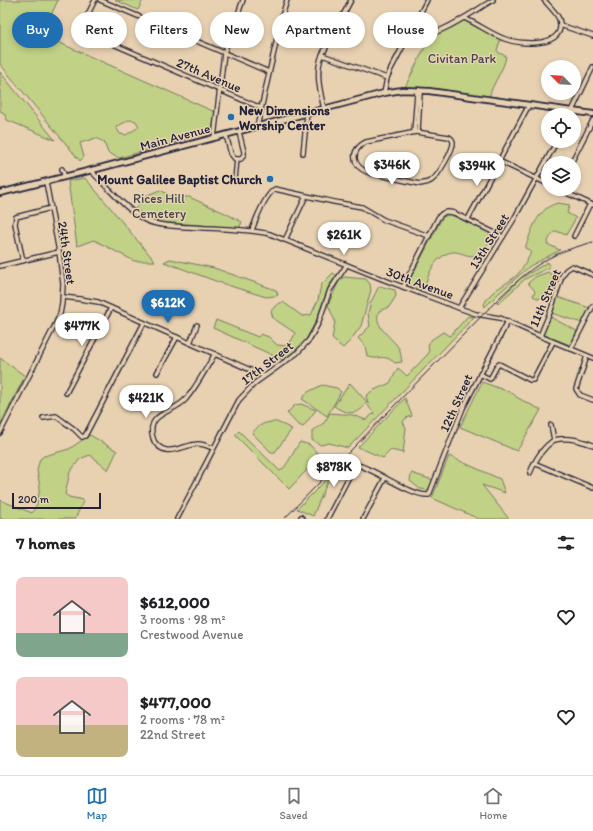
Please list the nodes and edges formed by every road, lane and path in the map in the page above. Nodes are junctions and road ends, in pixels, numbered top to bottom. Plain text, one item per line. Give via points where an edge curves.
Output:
1 (95, 0) edge
2 (100, 0) edge
3 (243, 0) edge
4 (287, 0) edge
5 (351, 0) edge
6 (427, 0) edge
7 (494, 0) edge
8 (544, 0) edge
9 (421, 12) edge
10 (464, 18) junction
11 (560, 25) junction
12 (438, 29) edge
13 (593, 36) edge
14 (403, 48) edge
15 (224, 53) junction
16 (322, 55) junction
17 (593, 67) edge
18 (270, 72) junction
19 (387, 78) junction
20 (220, 90) junction
21 (419, 90) junction
22 (384, 93) junction
23 (529, 105) junction
24 (261, 108) junction
25 (545, 108) edge
26 (573, 108) edge
27 (324, 109) junction
28 (581, 113) edge
29 (307, 114) junction
30 (593, 114) edge
31 (593, 120) edge
32 (257, 127) junction
33 (239, 132) junction
34 (416, 132) junction
35 (226, 135) junction
36 (214, 138) junction
37 (458, 138) dead end
38 (452, 140) junction
39 (553, 148) edge
40 (303, 152) dead end
41 (574, 156) edge
42 (237, 159) junction
43 (499, 161) junction
44 (62, 169) dead end
45 (92, 170) junction
46 (65, 177) junction
47 (536, 178) junction
48 (235, 179) dead end
49 (541, 180) edge
50 (46, 182) junction
51 (0, 193) edge
52 (306, 196) junction
53 (574, 196) edge
54 (592, 204) edge
55 (51, 208) junction
56 (468, 219) junction
57 (252, 230) junction
58 (429, 236) junction
59 (574, 236) dead end
60 (503, 237) junction
61 (285, 240) junction
62 (59, 252) junction
63 (23, 261) junction
64 (0, 266) edge
65 (346, 266) junction
66 (593, 275) edge
67 (403, 287) junction
68 (63, 297) junction
69 (593, 306) edge
70 (111, 308) junction
71 (459, 308) junction
72 (508, 321) junction
73 (144, 323) junction
74 (197, 325) dead end
75 (540, 336) junction
76 (177, 337) junction
77 (190, 342) junction
78 (553, 342) junction
79 (571, 349) junction
80 (215, 354) junction
81 (587, 356) junction
82 (593, 358) edge
83 (157, 373) dead end
84 (480, 374) junction
85 (264, 376) junction
86 (66, 393) dead end
87 (593, 400) edge
88 (43, 418) dead end
89 (551, 425) dead end
90 (0, 433) edge
91 (554, 440) junction
92 (593, 445) edge
93 (213, 448) junction
94 (534, 463) junction
95 (530, 473) dead end
96 (385, 478) junction
97 (593, 488) edge
98 (177, 519) edge
99 (327, 519) edge
100 (363, 519) edge

1 - 20 street, 27th Avenue via 86,18 85,28 93,36
2 - 15 street
3 - 15 street
4 - 18 street
5 - 16 street
6 - 9 street
7 - 10 street
8 - 11 street via 558,17
10 - 11 street via 506,40 529,43 555,38
10 - 12 street
11 - 13 street
14 - 19 street
15 - 18 street
15 - 20 street
16 - 19 street
16 - 27 street via 318,78
17 - 26 street
18 - 24 street
19 - 22 street
20 - 24 street, 27th Avenue
20 - 36 street
21 - 22 main road, Main Avenue
21 - 23 main road, Main Avenue
21 - 34 street via 416,93
22 - 27 main road, Main Avenue
23 - 25 main road, Main Avenue
23 - 43 street
24 - 32 street
27 - 29 main road, Main Avenue
28 - 30 main road, Main Avenue
29 - 32 main road, Main Avenue
29 - 40 street
31 - 41 street
32 - 33 main road, Main Avenue
33 - 35 main road, Main Avenue
33 - 42 street via 244,154 241,159
34 - 38 street via 449,137
34 - 38 street via 359,145 354,159 357,166 370,173 420,184 427,183 438,174 451,151
35 - 36 main road, Main Avenue
35 - 42 street via 231,154
36 - 45 main road, Main Avenue
37 - 38 street
39 - 47 street, 13th Street
42 - 48 street
43 - 47 street
43 - 56 street
44 - 46 street
45 - 46 main road, Main Avenue
45 - 57 street, 30th Avenue via 127,206 148,222
46 - 50 main road, Main Avenue
47 - 49 street
47 - 60 street, 13th Street
50 - 51 main road, Main Avenue
50 - 55 street, 24th Street
52 - 57 street via 275,189
52 - 58 street via 362,207 384,220
52 - 61 street
53 - 54 street
54 - 59 street
55 - 62 street, 24th Street
55 - 63 street via 16,217
56 - 58 street via 448,211 444,212
56 - 60 street
57 - 61 street, 30th Avenue
58 - 67 street
60 - 71 street, 13th Street
61 - 65 street, 30th Avenue
62 - 63 street
62 - 68 street, 24th Street
63 - 64 street
65 - 67 street, 30th Avenue
65 - 85 street, 17th Street via 330,290 318,324 309,340 297,353
66 - 75 street, 11th Street via 576,267 568,268 562,276
67 - 71 street, 30th Avenue
68 - 70 street via 98,302
68 - 90 street, 24th Street via 56,323
69 - 79 street
70 - 73 street
70 - 86 street
71 - 72 street, 30th Avenue
72 - 75 street, 30th Avenue
72 - 84 street, 12th Street
73 - 76 street
73 - 88 street via 85,436 82,437 59,417
74 - 77 street
75 - 78 street, 30th Avenue
76 - 77 street
76 - 83 street
77 - 80 street
78 - 79 street, 30th Avenue
78 - 84 street via 533,380 499,364 490,379
79 - 81 street, 30th Avenue
80 - 85 street
80 - 93 street via 186,399 174,409 156,418 151,432 154,441 165,450 198,444
81 - 82 street, 30th Avenue
81 - 87 street via 576,389
84 - 96 street, 12th Street via 429,495 414,492
85 - 93 street, 17th Street via 241,397
89 - 91 street
91 - 92 street via 572,438
91 - 94 street
93 - 98 street, 17th Street
94 - 95 street
94 - 97 street
96 - 99 street via 361,466 355,466
96 - 100 street

